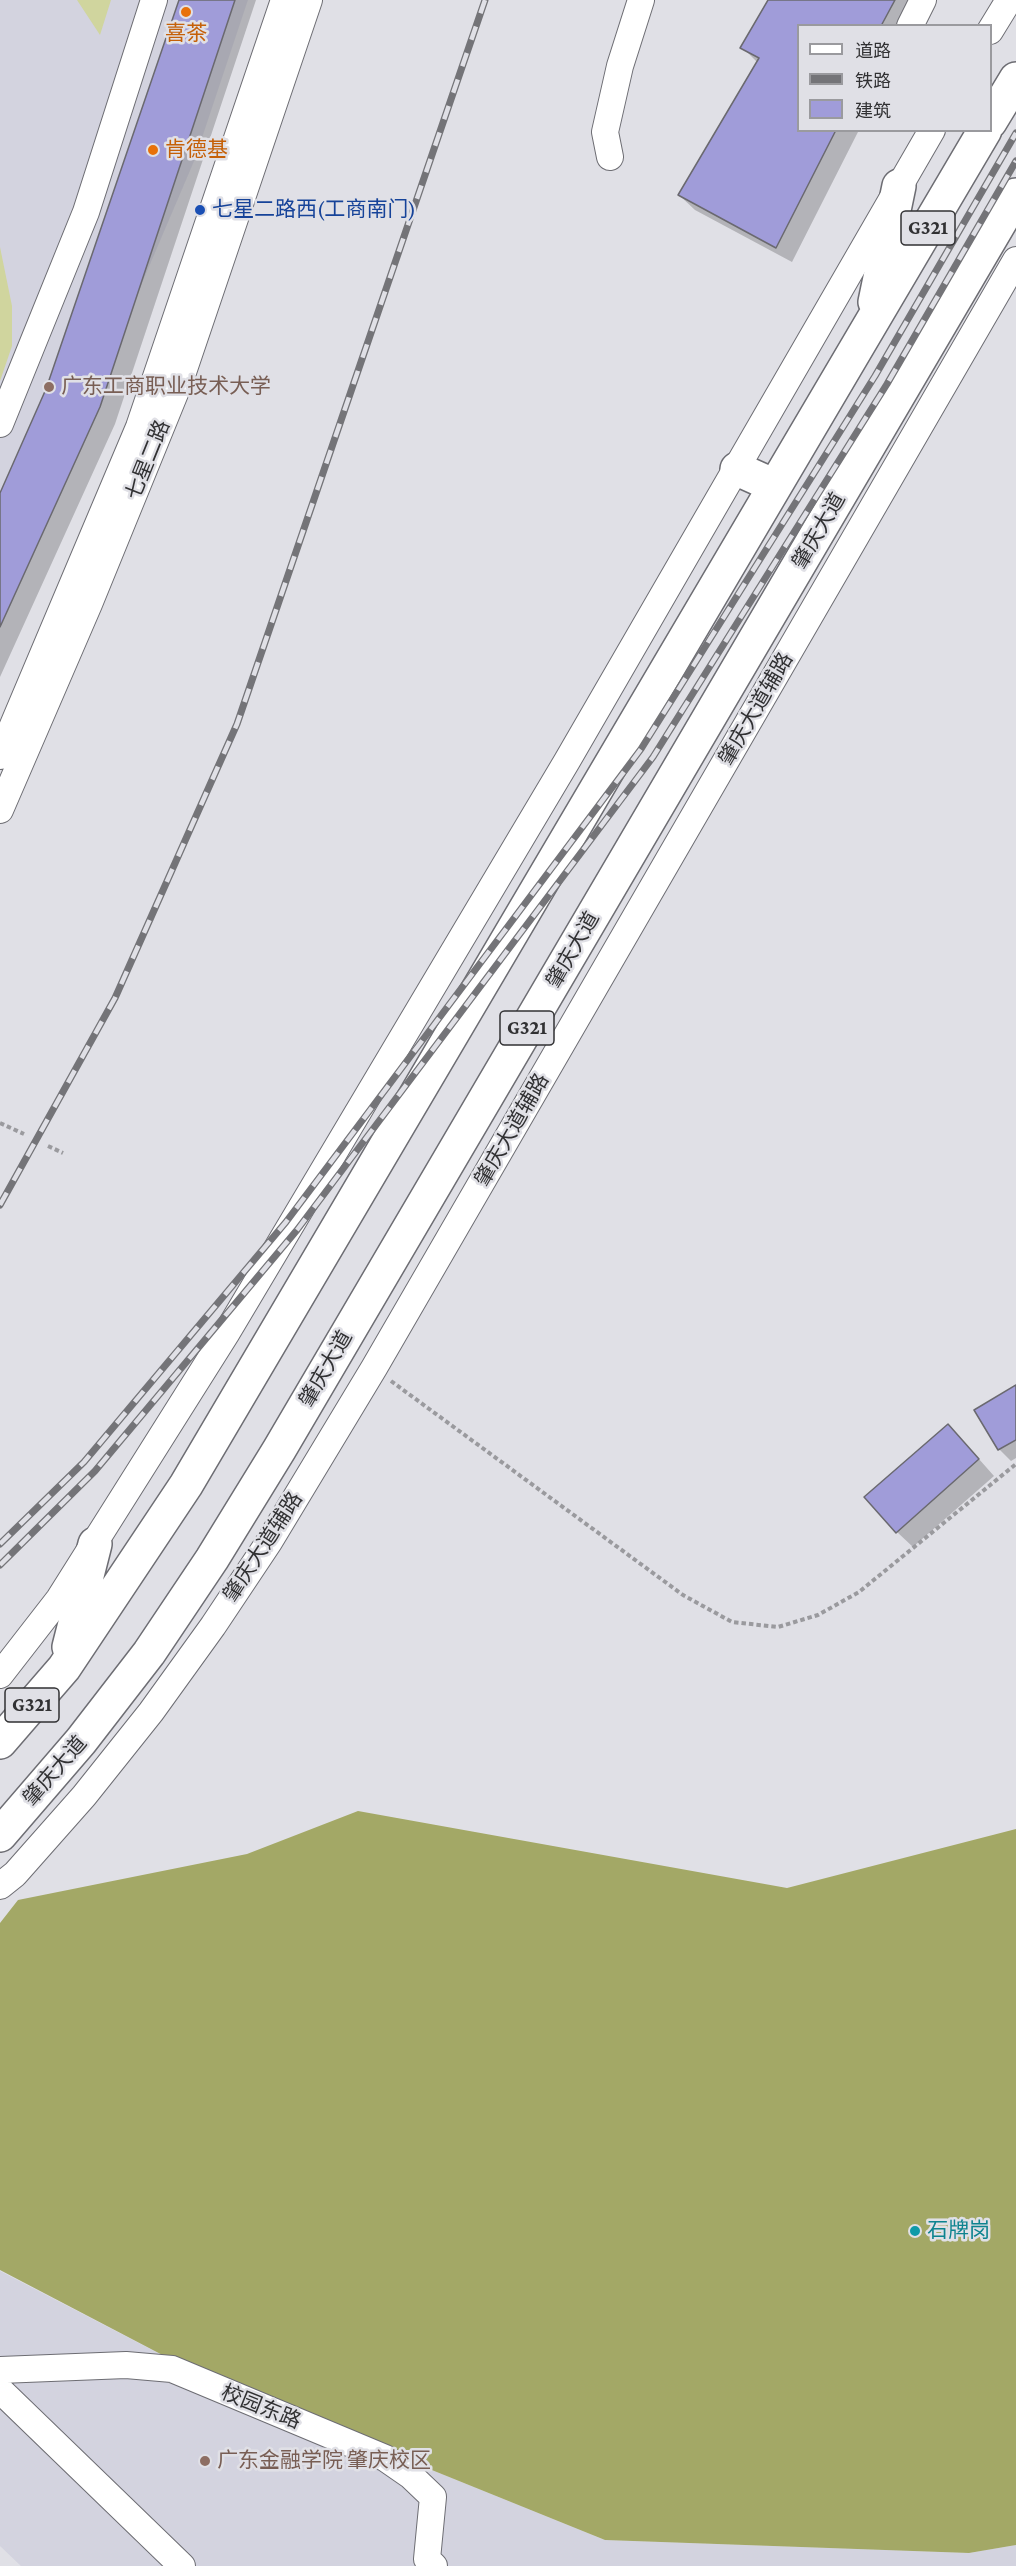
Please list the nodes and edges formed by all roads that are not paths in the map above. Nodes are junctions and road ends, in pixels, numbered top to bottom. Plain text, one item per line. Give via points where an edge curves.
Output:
1 (154, 0) edge
2 (284, 0) edge
3 (309, 0) edge
4 (641, 0) edge
5 (923, 0) edge
6 (1009, 0) edge
7 (911, 24) edge
8 (992, 28) edge
9 (1016, 79) edge
10 (992, 119) edge
11 (931, 132) edge
12 (985, 132) edge
13 (610, 157) dead end
14 (899, 186) junction
15 (1016, 195) edge
16 (1016, 260) edge
17 (870, 326) junction
18 (0, 424) edge
19 (737, 469) junction
20 (776, 486) junction
21 (0, 756) edge
22 (0, 810) edge
23 (95, 1544) junction
24 (64, 1668) junction
25 (0, 1675) edge
26 (0, 1742) edge
27 (0, 1835) edge
28 (7, 1880) edge
29 (0, 2370) edge
30 (0, 2390) edge
31 (182, 2566) edge
32 (434, 2566) edge

1 - 18 street via 86,212
2 - 21 street, 七星二路 via 139,427
3 - 22 street, 七星二路 via 180,381
4 - 13 street via 605,132
5 - 7 street
6 - 8 street
9 - 10 highway
11 - 14 street
12 - 17 highway, G321
14 - 17 highway
14 - 19 street
15 - 27 highway, 肇庆大道 / G321 via 212,1560 149,1653 81,1741
16 - 28 street, 肇庆大道辅路 via 374,1368 268,1542 151,1712 99,1778
17 - 20 highway, G321
19 - 20 highway
19 - 23 street via 244,1303
20 - 24 highway, G321 via 192,1475
23 - 24 highway
23 - 25 street via 59,1599
24 - 26 highway, G321
29 - 32 street, 校园东路 via 126,2365 172,2369 385,2458 433,2497 427,2559
30 - 31 street

